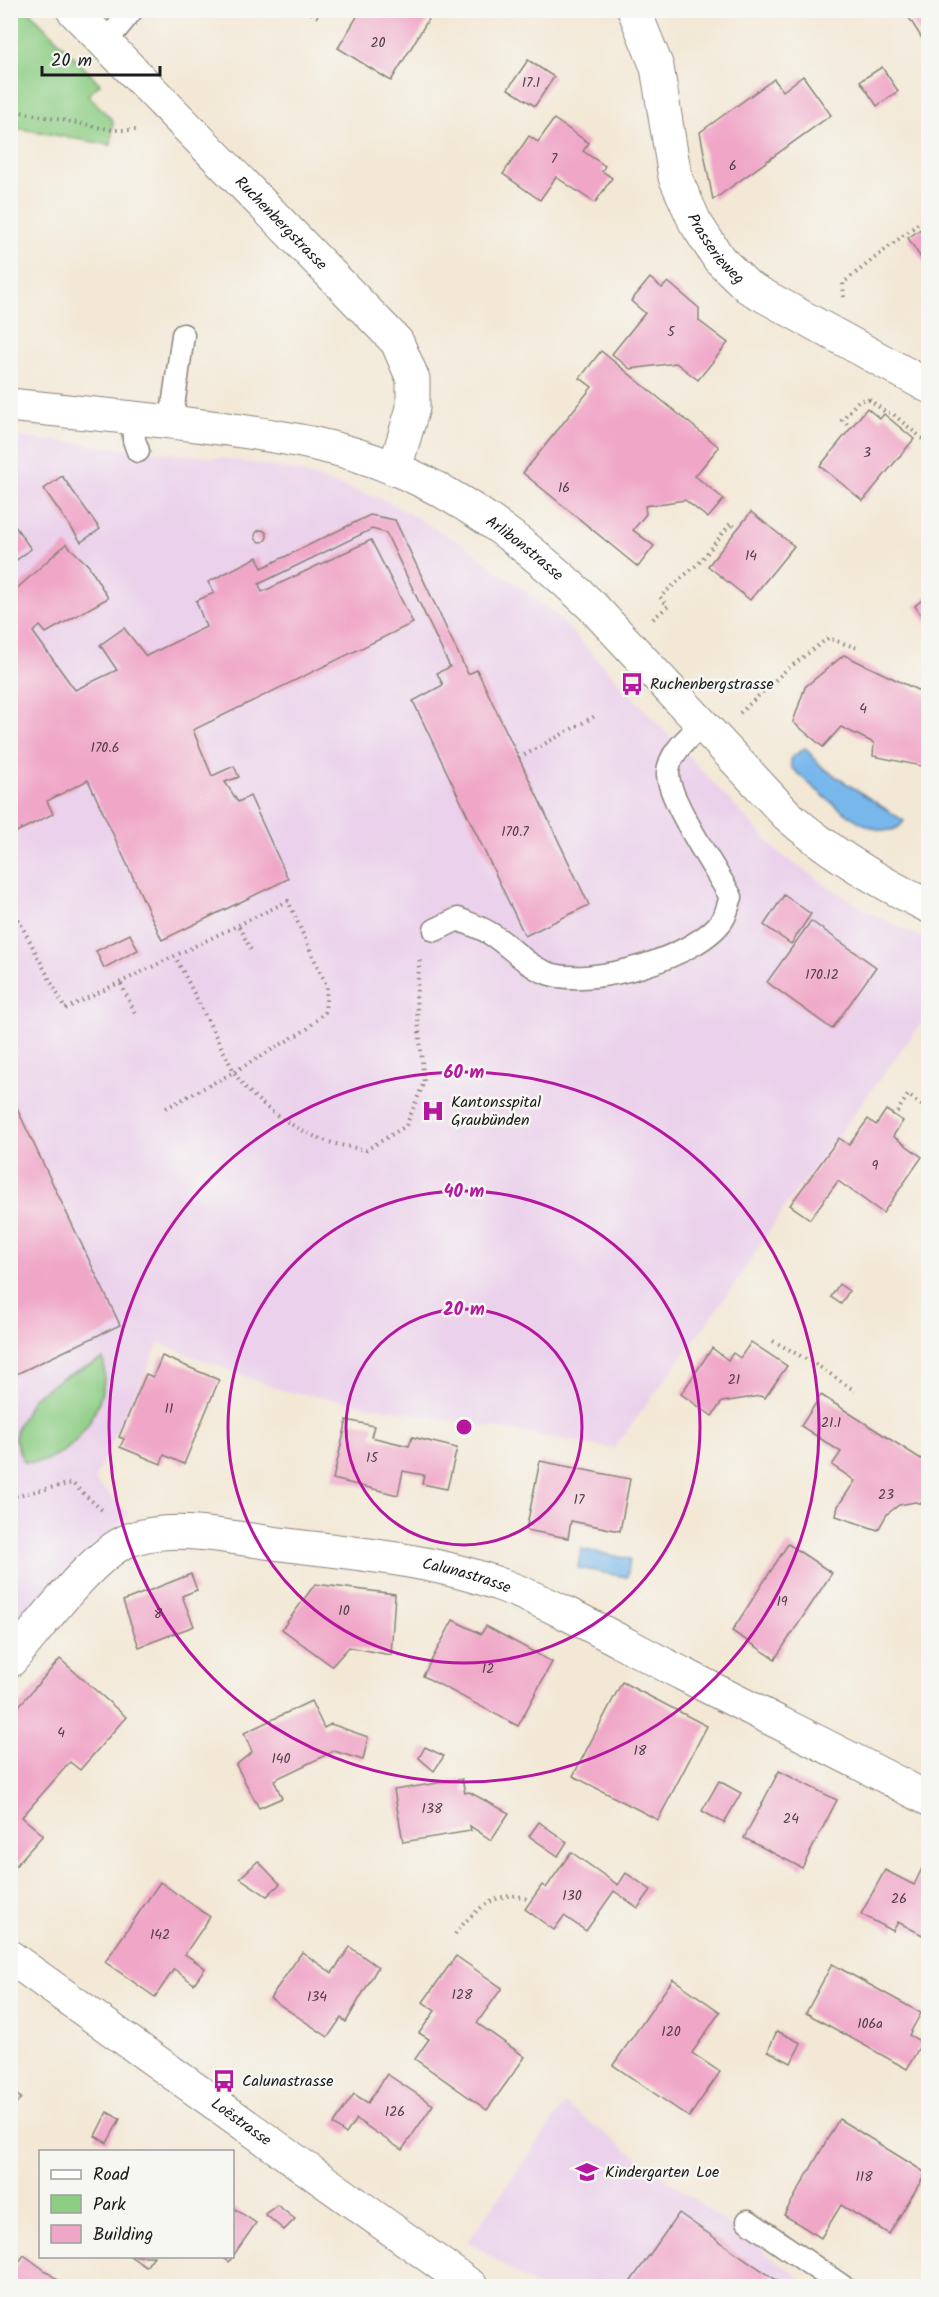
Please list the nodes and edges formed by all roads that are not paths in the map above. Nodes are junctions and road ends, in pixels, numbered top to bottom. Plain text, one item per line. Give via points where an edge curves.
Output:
1 (73, 10) edge
2 (132, 10) edge
3 (633, 10) edge
4 (105, 43) junction
5 (183, 335) dead end
6 (928, 386) edge
7 (10, 405) edge
8 (133, 418) junction
9 (171, 421) junction
10 (138, 452) dead end
11 (395, 468) junction
12 (701, 724) junction
13 (928, 906) edge
14 (435, 930) road end
15 (10, 1661) edge
16 (928, 1799) edge
17 (10, 1957) edge
18 (748, 2221) dead end
19 (471, 2286) edge
20 (842, 2286) edge

1 - 4 street, Ruchenbergstrasse
2 - 4 lane
3 - 6 street, Prasserieweg via 657,67 675,177 695,222 718,259 748,287
4 - 11 street, Ruchenbergstrasse via 397,342 413,379 413,408
5 - 9 lane
7 - 8 street, Arlibonstrasse
8 - 9 street, Arlibonstrasse
8 - 10 lane
9 - 11 street, Arlibonstrasse via 291,438
11 - 12 street, Arlibonstrasse via 471,508 558,574
12 - 13 street, Arlibonstrasse via 822,845
12 - 14 lane via 677,750 668,773 676,800 731,897 724,919 704,938 654,964 588,978 548,974 491,933 458,919
15 - 16 street, Calunastrasse via 112,1549 157,1532 219,1536 399,1560 449,1569 504,1586 578,1619
17 - 19 street, Loëstrasse
18 - 20 lane

